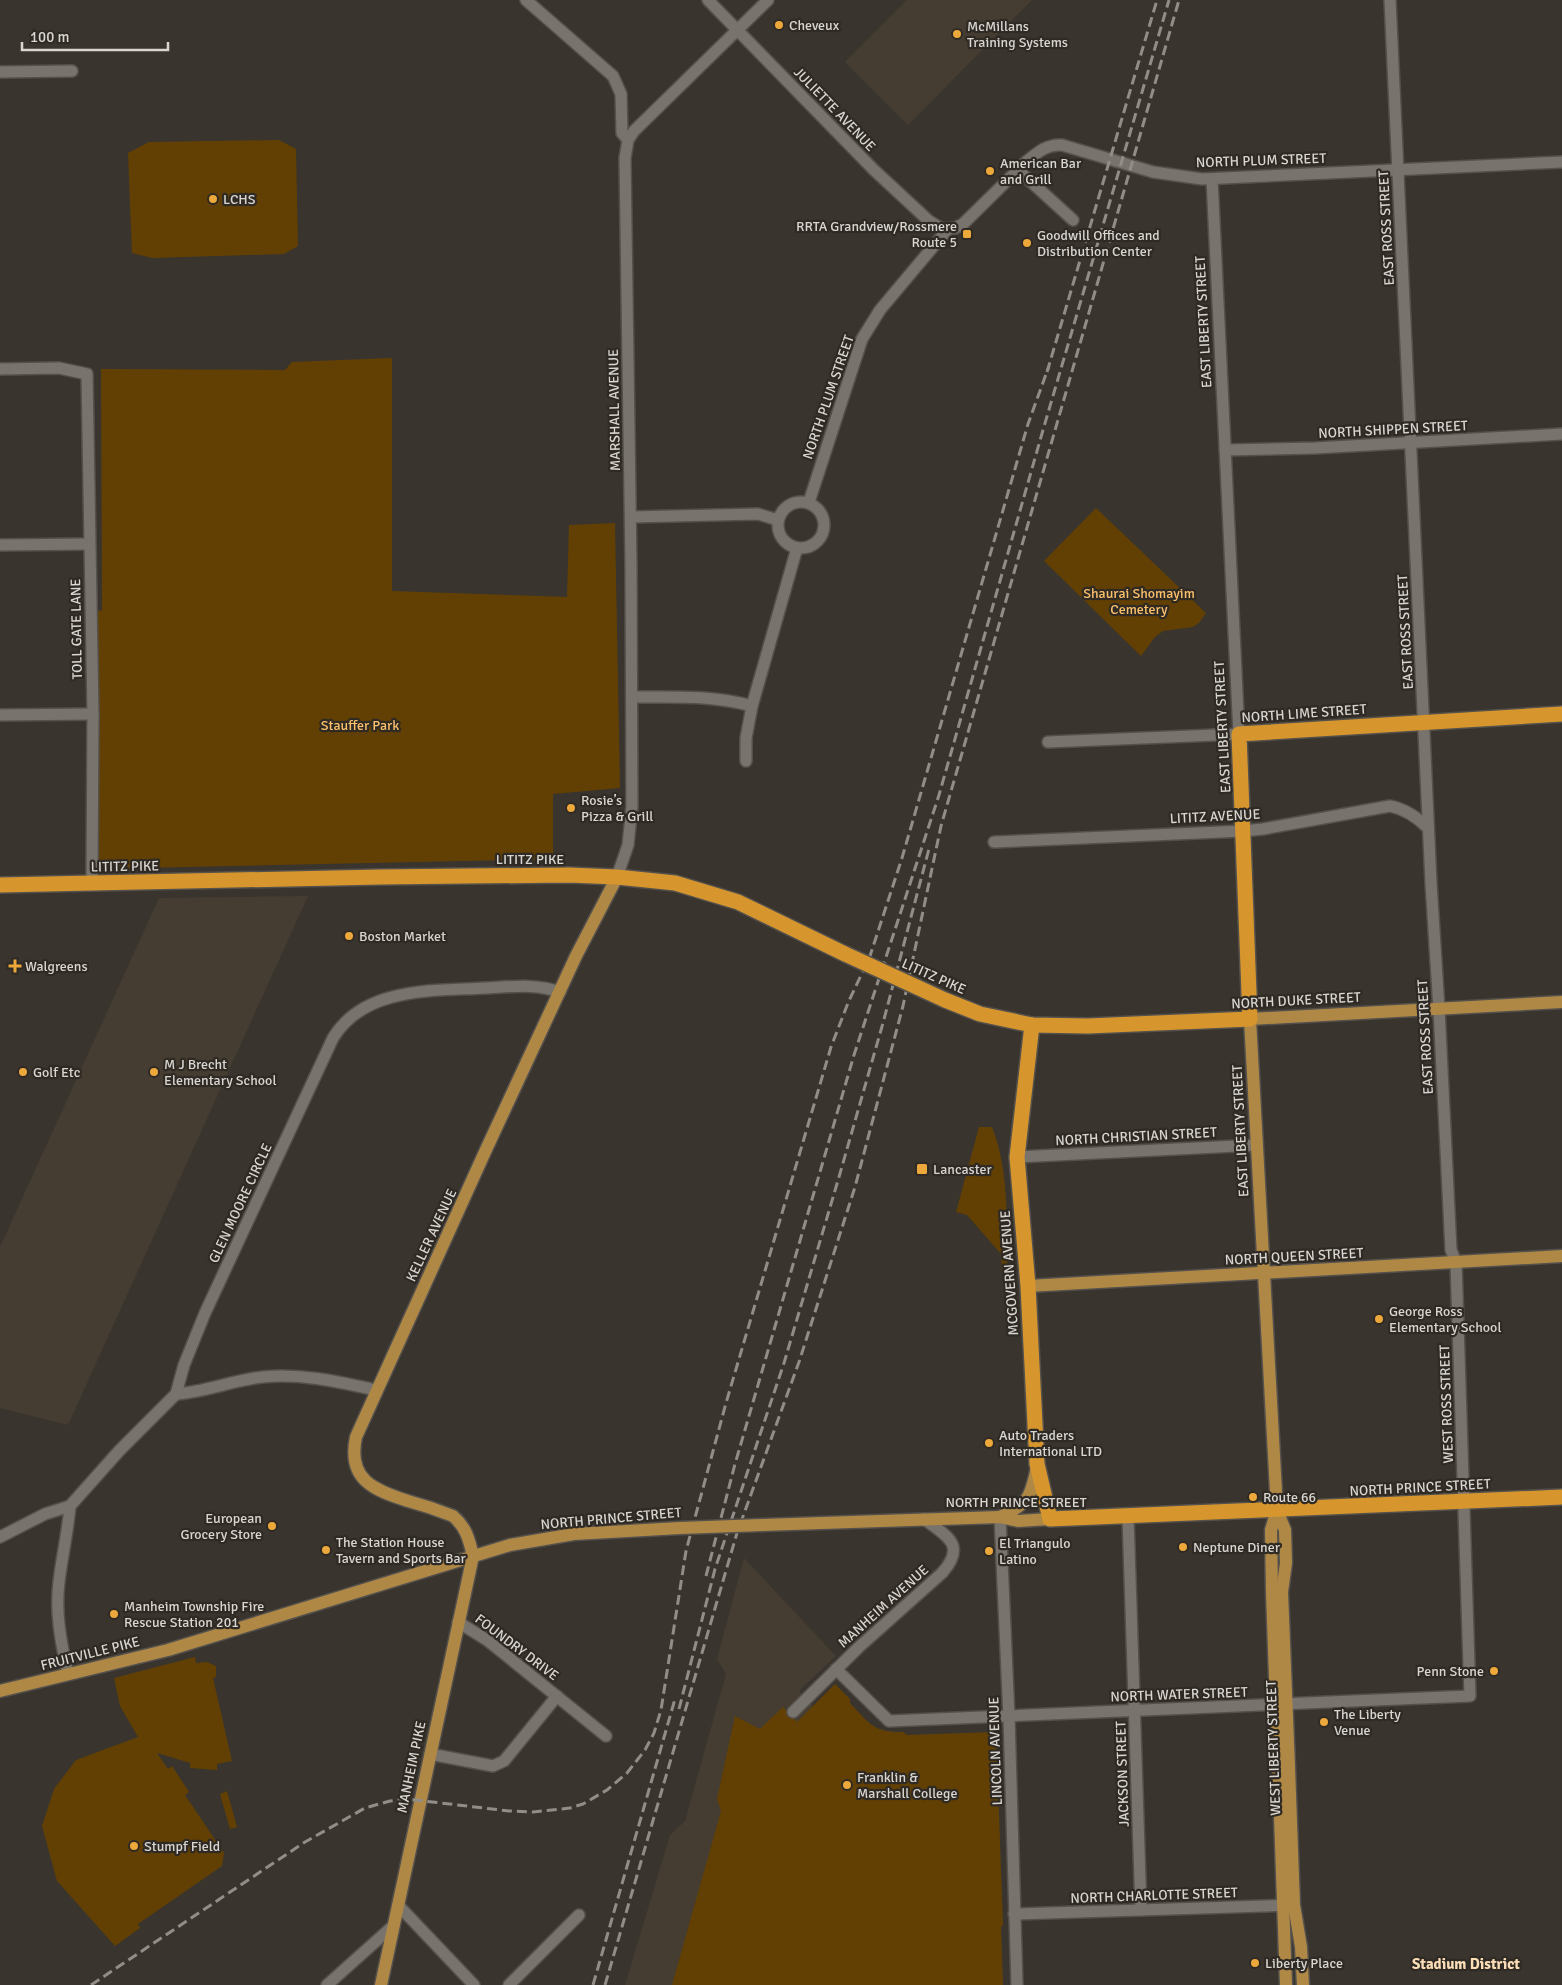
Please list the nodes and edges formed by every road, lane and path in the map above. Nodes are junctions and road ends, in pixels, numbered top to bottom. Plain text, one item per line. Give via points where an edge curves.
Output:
1 (526, 0) edge
2 (708, 0) edge
3 (768, 0) edge
4 (1390, 0) edge
5 (738, 30) junction
6 (72, 71) dead end
7 (0, 72) edge
8 (628, 140) junction
9 (1562, 162) edge
10 (1018, 170) junction
11 (1399, 170) junction
12 (1212, 179) junction
13 (1073, 220) dead end
14 (948, 229) junction
15 (0, 369) edge
16 (1562, 434) edge
17 (1411, 443) junction
18 (1225, 450) junction
19 (809, 502) junction
20 (631, 517) junction
21 (778, 520) junction
22 (89, 544) junction
23 (0, 545) edge
24 (796, 548) junction
25 (632, 697) junction
26 (752, 706) junction
27 (93, 714) junction
28 (1562, 714) edge
29 (0, 715) edge
30 (1424, 722) junction
31 (1238, 734) junction
32 (1048, 742) dead end
33 (746, 761) dead end
34 (1428, 828) junction
35 (1243, 831) junction
36 (994, 842) dead end
37 (617, 877) junction
38 (92, 882) junction
39 (0, 885) edge
40 (560, 992) junction
41 (1562, 1002) edge
42 (1439, 1009) junction
43 (1250, 1019) junction
44 (1032, 1025) junction
45 (1257, 1144) junction
46 (1016, 1157) junction
47 (1562, 1256) edge
48 (1456, 1262) junction
49 (1263, 1273) junction
50 (1028, 1286) junction
51 (376, 1390) junction
52 (176, 1394) junction
53 (1037, 1464) junction
54 (1562, 1497) edge
55 (1464, 1501) junction
56 (70, 1506) junction
57 (1277, 1510) junction
58 (1000, 1517) junction
59 (1128, 1517) junction
60 (924, 1519) junction
61 (1050, 1519) junction
62 (0, 1537) edge
63 (473, 1556) junction
64 (458, 1622) junction
65 (836, 1669) junction
66 (68, 1674) junction
67 (0, 1691) edge
68 (557, 1696) junction
69 (1470, 1696) joint
70 (1281, 1705) junction
71 (1135, 1711) junction
72 (794, 1712) dead end
73 (1009, 1717) junction
74 (606, 1736) dead end
75 (430, 1754) junction
76 (398, 1904) junction
77 (1288, 1905) junction
78 (1141, 1910) junction
79 (1014, 1914) junction
80 (579, 1915) dead end
81 (393, 1926) junction
82 (327, 1985) edge
83 (380, 1985) edge
84 (474, 1985) edge
85 (509, 1985) edge
86 (1016, 1985) edge
87 (1286, 1985) edge
88 (1303, 1985) edge

1 - 8 street via 613,76 621,94 622,133
2 - 5 street, JULIETTE AVENUE
3 - 5 street
4 - 11 street, EAST ROSS STREET
5 - 8 street
5 - 14 street, JULIETTE AVENUE via 874,170 930,221
6 - 7 street
8 - 20 street, MARSHALL AVENUE via 625,199
9 - 11 street, NORTH PLUM STREET
10 - 12 street, NORTH PLUM STREET via 1039,151 1057,145 1153,172
10 - 13 street
10 - 14 street, NORTH PLUM STREET via 963,224
11 - 12 street, NORTH PLUM STREET
11 - 17 street, EAST ROSS STREET
12 - 18 street, EAST LIBERTY STREET
14 - 19 street, NORTH PLUM STREET via 880,310 862,339
15 - 22 street, TOLL GATE LANE via 59,368 88,374
16 - 17 street, NORTH SHIPPEN STREET
17 - 18 street, NORTH SHIPPEN STREET
17 - 30 street, EAST ROSS STREET
18 - 31 street, EAST LIBERTY STREET
19 - 21 street via 794,502 784,509
19 - 24 street via 823,516 824,530 813,545
20 - 21 street via 758,514
20 - 25 street, MARSHALL AVENUE
21 - 24 street via 780,536
22 - 23 street
22 - 27 street, TOLL GATE LANE
24 - 26 street
25 - 26 street via 707,697
25 - 37 street, MARSHALL AVENUE via 631,826
26 - 33 street
27 - 29 street
27 - 38 street, TOLL GATE LANE
28 - 30 highway, NORTH LIME STREET
30 - 31 highway, NORTH LIME STREET
30 - 34 street, EAST ROSS STREET
31 - 32 street, NORTH LIME STREET
31 - 35 highway, EAST LIBERTY STREET
34 - 35 street, LITITZ AVENUE via 1418,818 1390,806
34 - 42 street, EAST ROSS STREET
35 - 36 street, LITITZ AVENUE
35 - 43 highway, EAST LIBERTY STREET
37 - 38 highway, LITITZ PIKE
37 - 40 main road, KELLER AVENUE
37 - 44 highway, LITITZ PIKE, bridge via 675,883 738,902 945,1000 980,1014
38 - 39 highway, LITITZ PIKE
40 - 51 main road, KELLER AVENUE
40 - 52 street, GLEN MOORE CIRCLE via 536,986 415,992 376,1002 344,1022 333,1038 205,1313
41 - 42 main road, NORTH DUKE STREET
42 - 43 main road, NORTH DUKE STREET
42 - 48 street, EAST ROSS STREET via 1451,1250
43 - 44 highway, NORTH DUKE STREET via 1088,1026
43 - 45 main road, EAST LIBERTY STREET
44 - 46 highway, MCGOVERN AVENUE
45 - 46 street, NORTH CHRISTIAN STREET
45 - 49 main road, EAST LIBERTY STREET
46 - 50 highway, MCGOVERN AVENUE
47 - 48 main road, NORTH QUEEN STREET
48 - 49 main road, NORTH QUEEN STREET
48 - 55 street, WEST ROSS STREET
49 - 50 main road, NORTH QUEEN STREET
49 - 57 main road, WEST LIBERTY STREET
50 - 53 highway, MCGOVERN AVENUE
51 - 52 street via 292,1376 260,1377 194,1393
51 - 63 main road, KELLER AVENUE via 356,1437 354,1456 359,1473 382,1492 453,1516 467,1532
52 - 56 street via 119,1450
53 - 58 main road via 1032,1492 1025,1502
53 - 61 highway, MCGOVERN AVENUE
54 - 55 highway, NORTH PRINCE STREET
55 - 57 highway, NORTH PRINCE STREET
55 - 69 street, WEST ROSS STREET
56 - 62 street via 45,1514
56 - 66 street via 58,1603 60,1638
57 - 59 highway, NORTH PRINCE STREET
57 - 70 main road, WEST LIBERTY STREET via 1271,1530
58 - 60 main road, NORTH PRINCE STREET
58 - 61 main road, NORTH PRINCE STREET
58 - 73 street, LINCOLN AVENUE
59 - 61 highway, NORTH PRINCE STREET
59 - 71 street, JACKSON STREET
60 - 63 main road, NORTH PRINCE STREET, bridge via 680,1528 555,1537
60 - 65 street, MANHEIM AVENUE via 948,1537 954,1549 953,1559 942,1573
63 - 64 main road, MANHEIM PIKE
63 - 66 main road, FRUITVILLE PIKE via 177,1647
64 - 68 street, FOUNDRY DRIVE via 487,1640
64 - 75 main road, MANHEIM PIKE
65 - 72 street, MANHEIM AVENUE
65 - 73 street, NORTH WATER STREET via 889,1721
66 - 67 main road, FRUITVILLE PIKE
68 - 74 street, FOUNDRY DRIVE
68 - 75 street, FOUNDRY DRIVE via 504,1761 492,1766
69 - 70 street, NORTH WATER STREET
70 - 71 street, NORTH WATER STREET
70 - 77 main road, WEST LIBERTY STREET
71 - 73 street, NORTH WATER STREET
71 - 78 street, JACKSON STREET
73 - 79 street, LINCOLN AVENUE
75 - 76 main road, MANHEIM PIKE
76 - 81 main road, MANHEIM PIKE
76 - 84 street
77 - 78 street, NORTH CHARLOTTE STREET
77 - 87 main road, WEST LIBERTY STREET
77 - 88 main road, WEST LIBERTY STREET via 1301,1947
78 - 79 street, NORTH CHARLOTTE STREET
79 - 86 street, LINCOLN AVENUE
80 - 85 street
81 - 82 street
81 - 83 main road, MANHEIM PIKE

